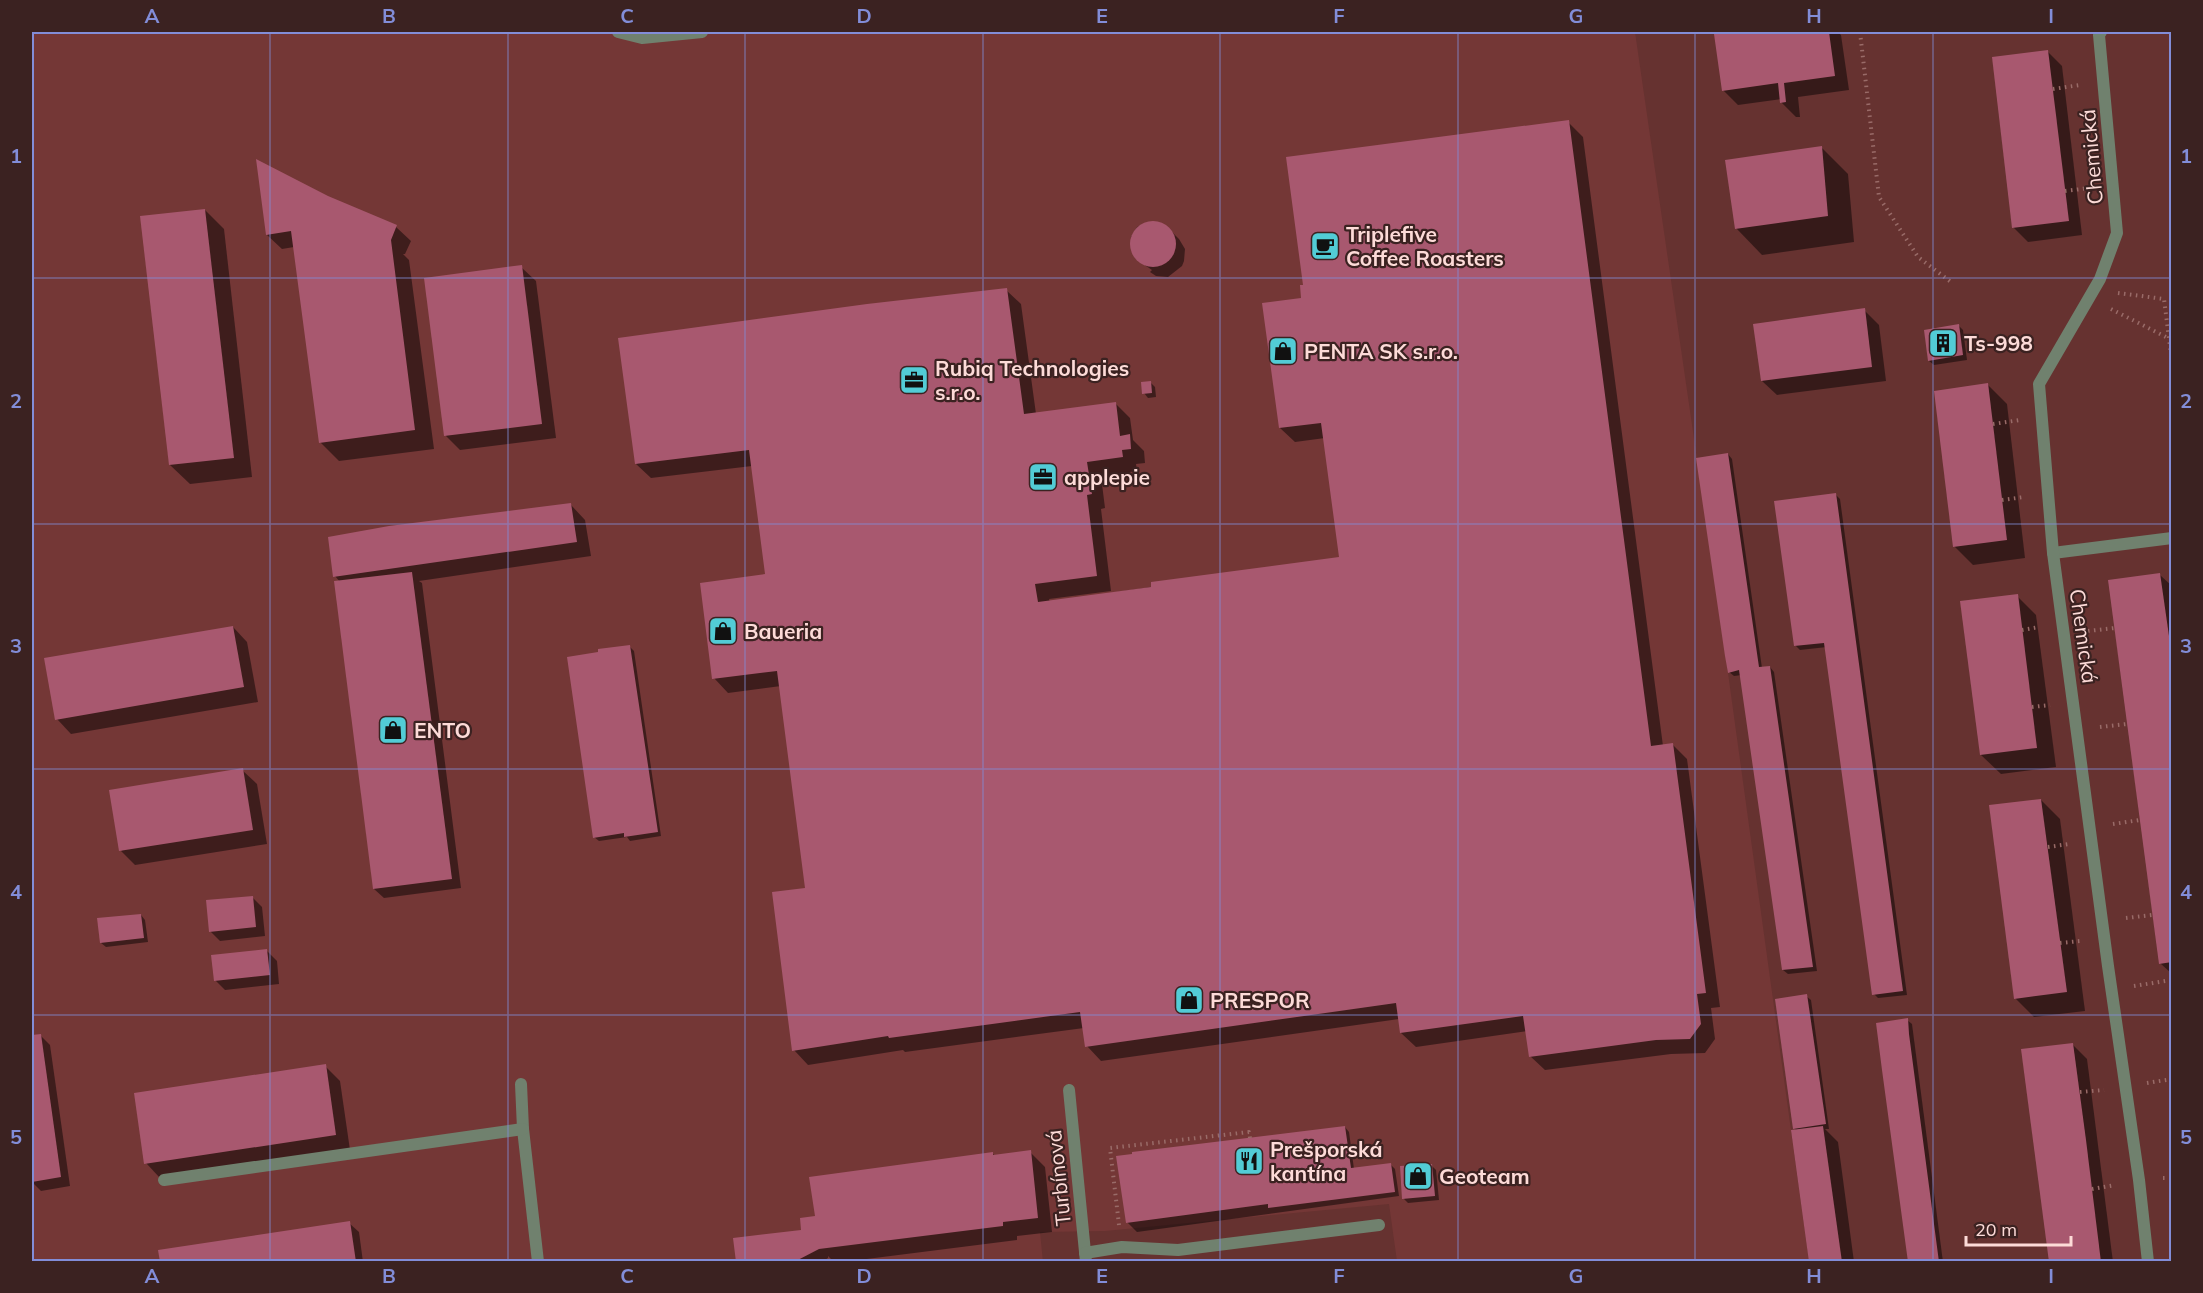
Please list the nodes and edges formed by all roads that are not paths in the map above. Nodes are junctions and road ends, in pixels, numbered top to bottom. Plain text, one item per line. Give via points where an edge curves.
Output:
1 (618, 32) edge
2 (702, 32) edge
3 (2101, 32) edge
4 (2172, 538) edge
5 (2053, 554) junction
6 (521, 1084) dead end
7 (1069, 1090) dead end
8 (523, 1130) junction
9 (164, 1180) dead end
10 (1379, 1225) dead end
11 (1179, 1256) edge
12 (1086, 1257) edge
13 (538, 1262) edge
14 (2148, 1262) edge

1 - 2 street via 642,38
3 - 5 street, Chemická via 2117,233 2100,279 2039,384
4 - 5 street
5 - 14 street, Chemická
6 - 8 street
7 - 12 street, Turbínová
8 - 9 street
8 - 13 street
10 - 11 street
11 - 12 street via 1122,1247

